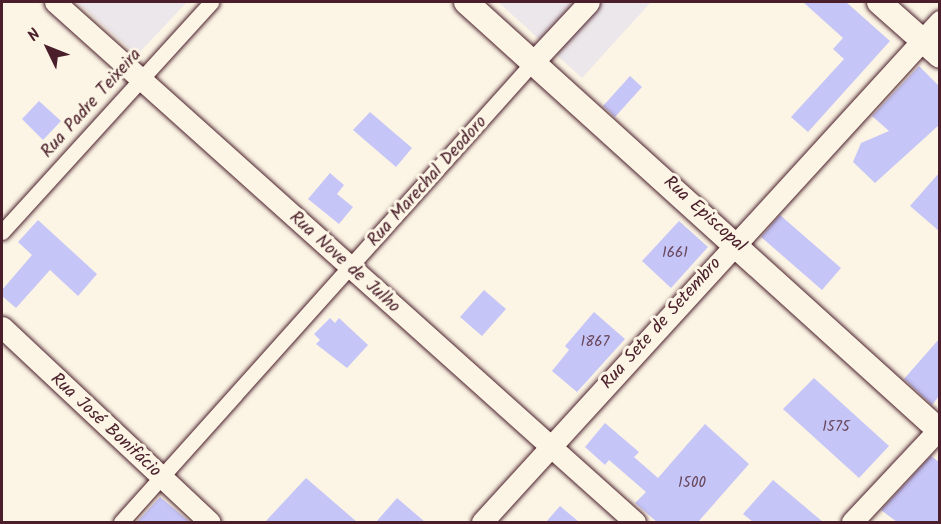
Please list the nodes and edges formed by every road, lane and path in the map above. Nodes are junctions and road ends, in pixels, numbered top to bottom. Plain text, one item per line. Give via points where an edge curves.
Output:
1 (55, 2) edge
2 (211, 2) edge
3 (466, 2) edge
4 (589, 2) edge
5 (879, 2) edge
6 (939, 21) edge
7 (920, 39) junction
8 (939, 56) edge
9 (535, 60) junction
10 (141, 78) junction
11 (2, 232) edge
12 (735, 243) junction
13 (349, 269) junction
14 (2, 327) edge
15 (939, 429) edge
16 (550, 447) junction
17 (162, 479) junction
18 (121, 522) edge
19 (210, 522) edge
20 (482, 522) edge
21 (635, 522) edge
22 (852, 522) edge

1 - 10 main road, Rua Nove de Julho
2 - 10 street, Rua Padre Teixeira
3 - 9 main road, Rua Episcopal
4 - 9 main road, Rua Marechal Deodoro
5 - 7 main road
6 - 7 main road, Rua Sete de Setembro
7 - 8 main road
7 - 12 main road, Rua Sete de Setembro
9 - 12 main road, Rua Episcopal
9 - 13 street, Rua Marechal Deodoro
10 - 11 street, Rua Padre Teixeira
10 - 13 main road, Rua Nove de Julho
12 - 15 main road, Rua Episcopal
12 - 16 main road, Rua Sete de Setembro
13 - 16 main road, Rua Nove de Julho
13 - 17 street, Rua Marechal Deodoro
14 - 17 main road, Rua José Bonifácio
15 - 22 main road
16 - 20 main road, Rua Sete de Setembro
16 - 21 main road, Rua Nove de Julho
17 - 18 street, Rua Marechal Deodoro
17 - 19 main road, Rua José Bonifácio

